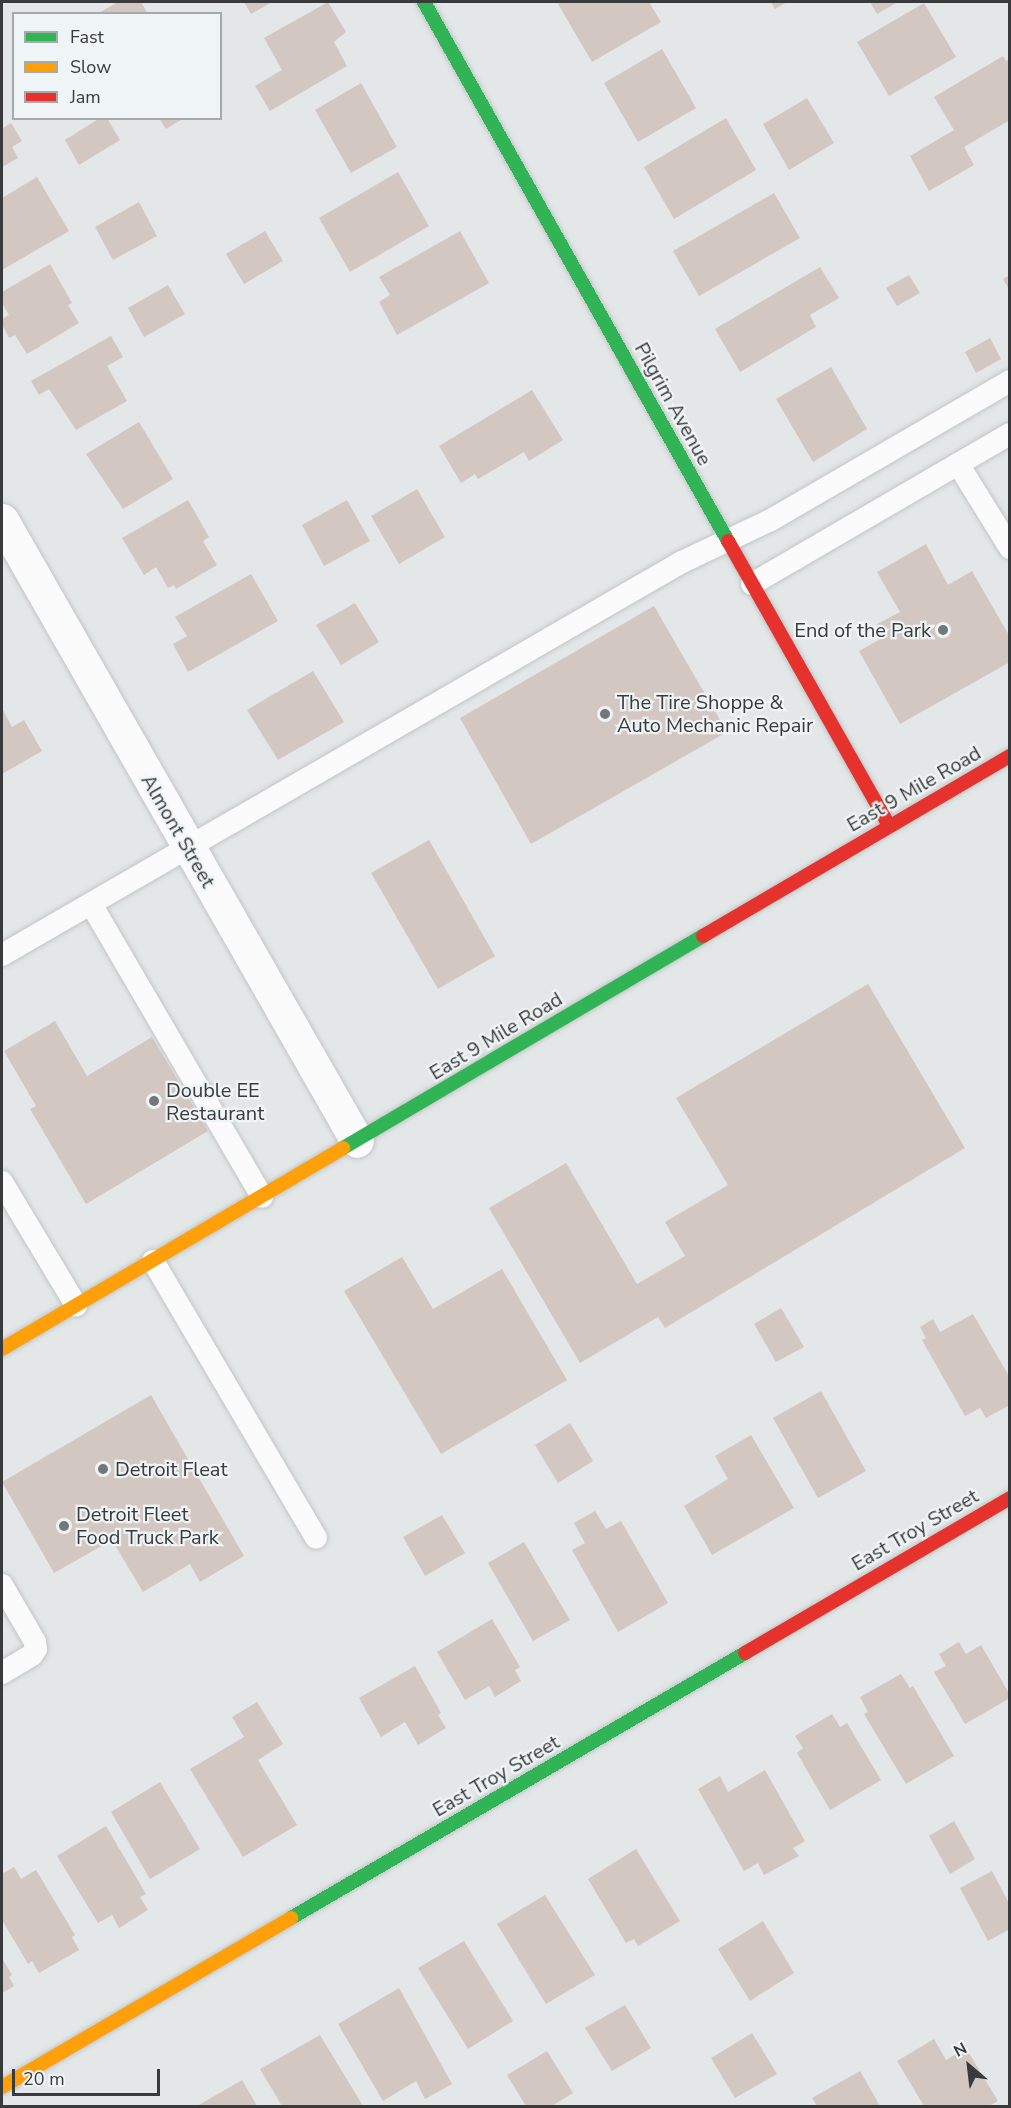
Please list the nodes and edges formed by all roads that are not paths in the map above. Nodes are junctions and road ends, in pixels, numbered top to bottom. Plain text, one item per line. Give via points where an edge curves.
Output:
1 (424, 2) edge
2 (1010, 381) edge
3 (1010, 434) edge
4 (958, 464) junction
5 (2, 520) edge
6 (727, 540) junction
7 (1010, 548) edge
8 (752, 584) junction
9 (1010, 756) edge
10 (889, 826) junction
11 (188, 848) junction
12 (91, 904) junction
13 (2, 955) edge
14 (357, 1141) junction
15 (2, 1182) edge
16 (262, 1197) junction
17 (153, 1261) junction
18 (76, 1305) junction
19 (2, 1349) edge
20 (1010, 1498) edge
21 (316, 1538) dead end
22 (2, 1585) edge
23 (2, 1674) edge
24 (2, 2087) edge

1 - 6 street, Pilgrim Avenue
2 - 6 lane via 771,520
3 - 4 lane
4 - 7 lane
4 - 8 lane
5 - 11 street, Almont Street
6 - 8 street, Pilgrim Avenue
6 - 11 lane via 672,567
8 - 10 street, Pilgrim Avenue
9 - 10 street, East 9 Mile Road
10 - 14 street, East 9 Mile Road
11 - 12 lane
11 - 14 street, Almont Street
12 - 13 lane
12 - 16 lane
14 - 16 street, East 9 Mile Road
15 - 18 lane
16 - 17 street, East 9 Mile Road
17 - 18 street, East 9 Mile Road
17 - 21 lane
18 - 19 street, East 9 Mile Road
20 - 24 street, East Troy Street
22 - 23 lane via 36,1649

